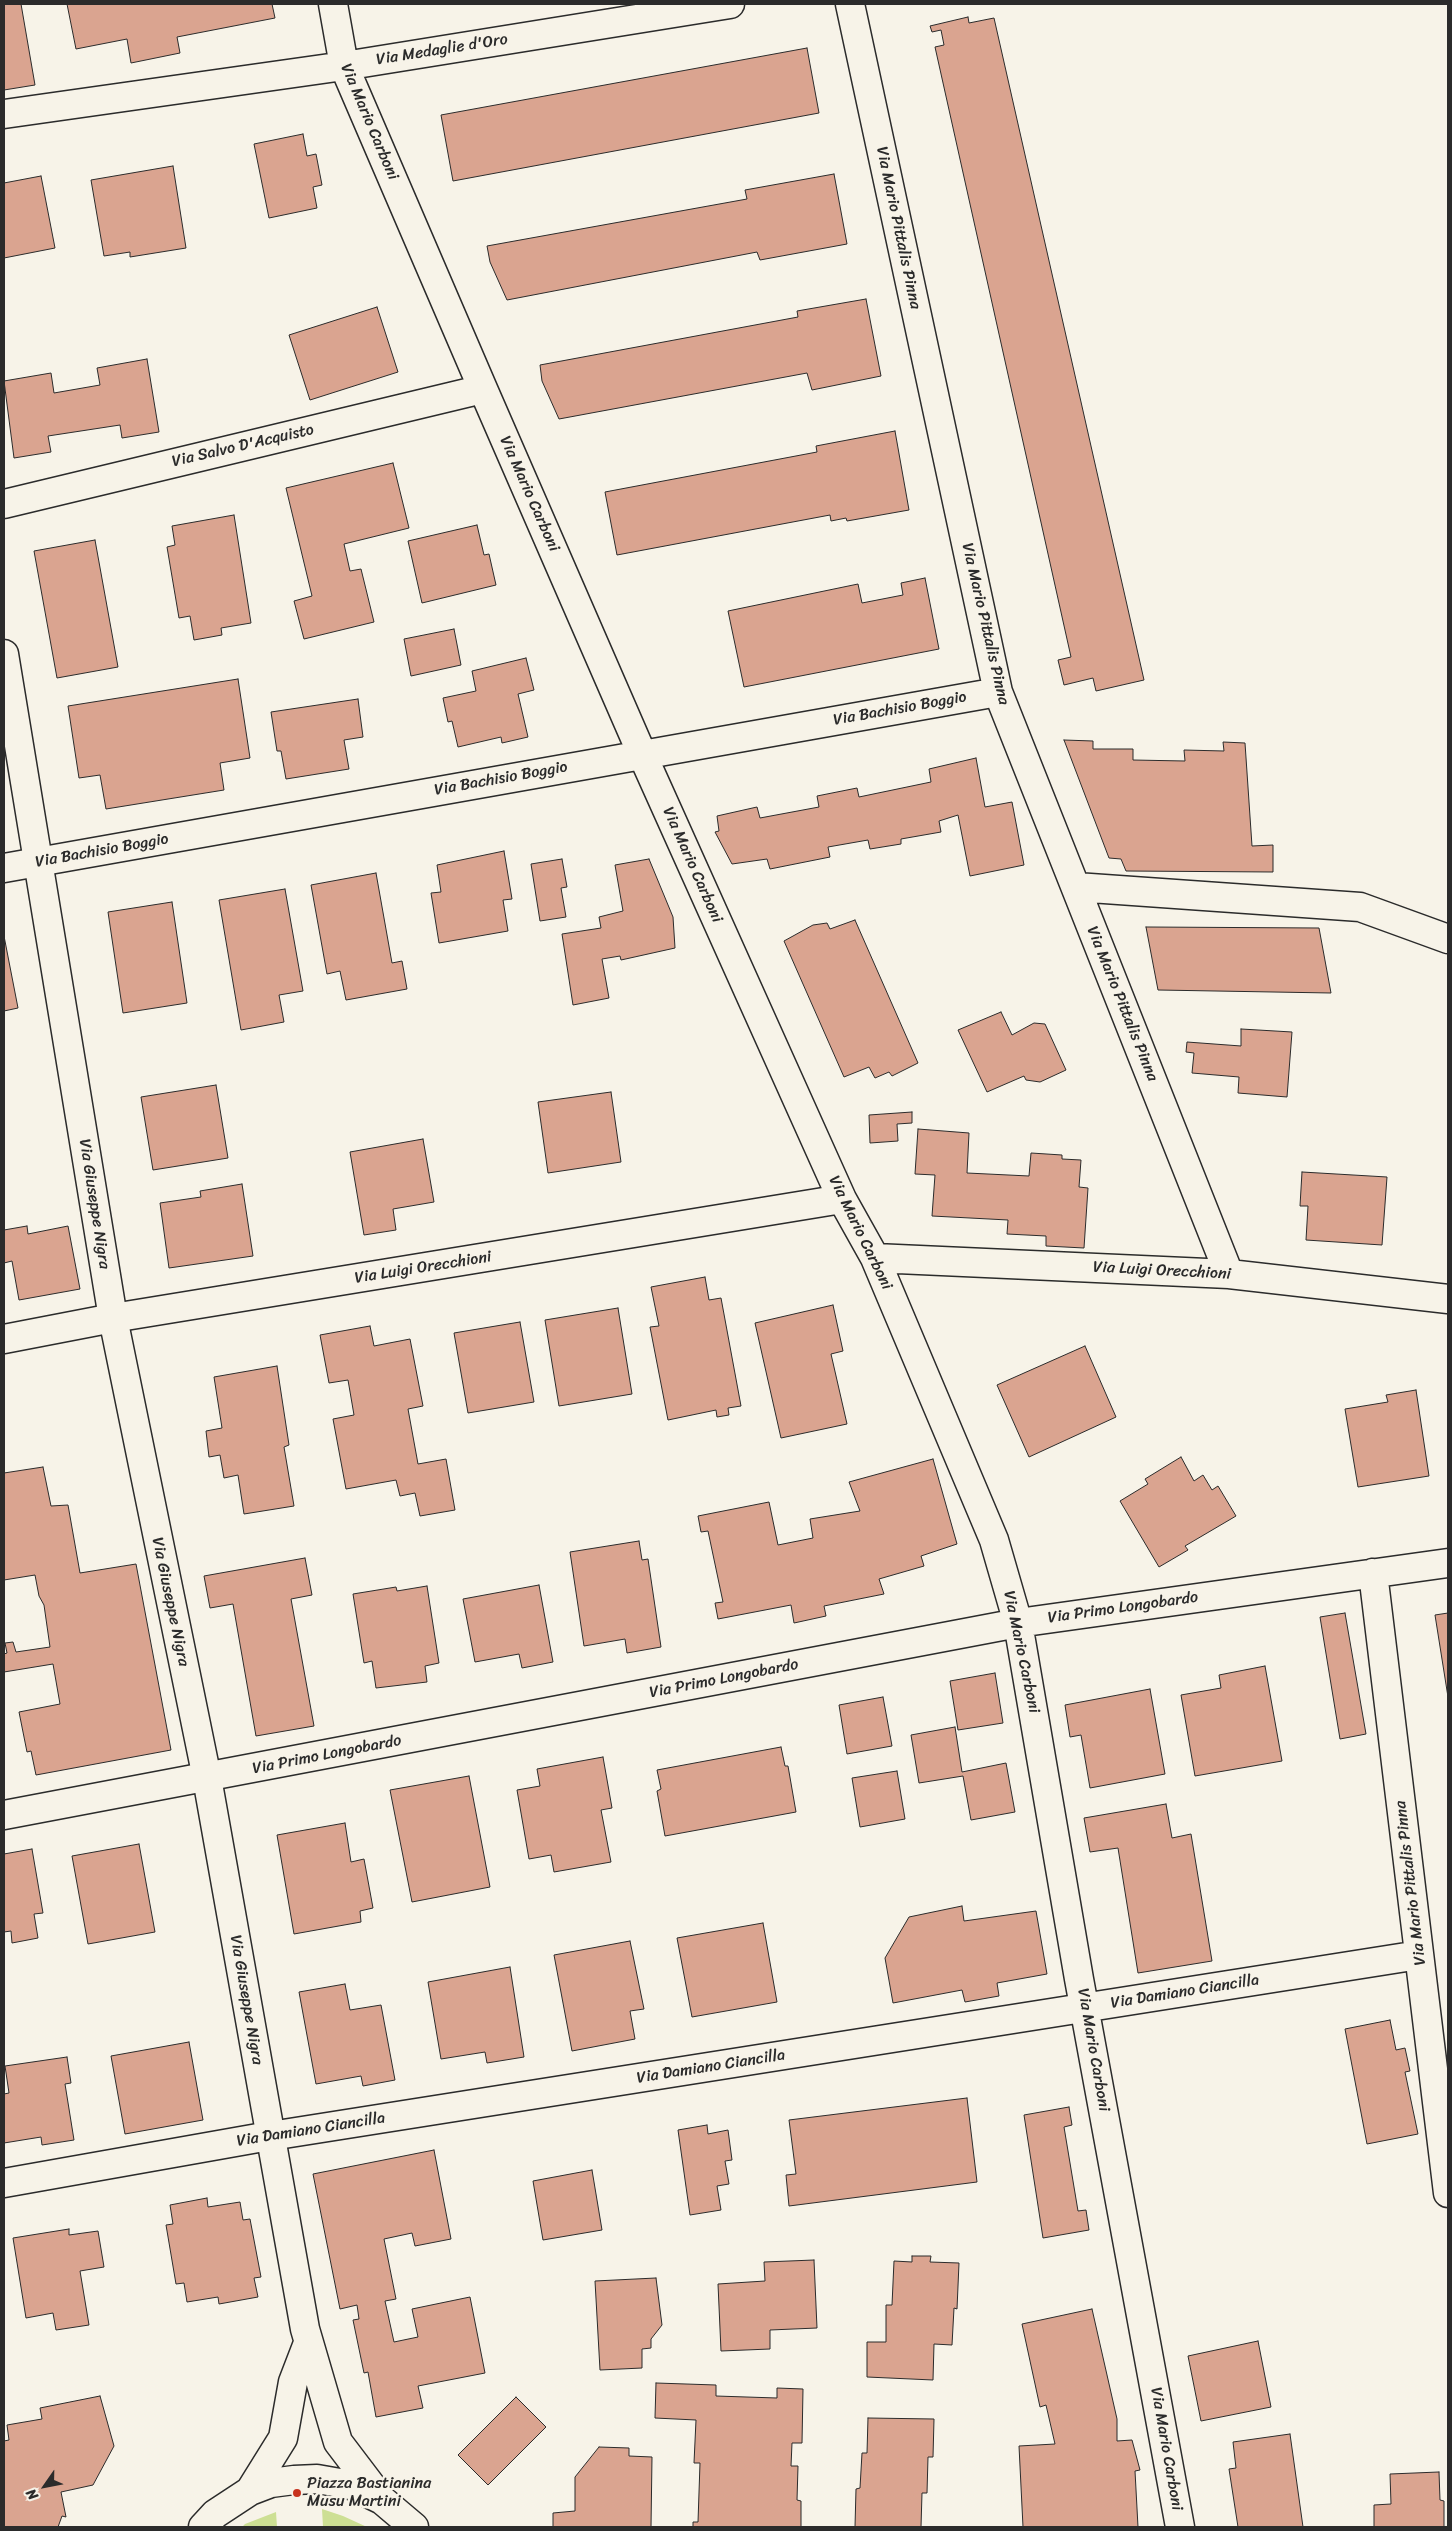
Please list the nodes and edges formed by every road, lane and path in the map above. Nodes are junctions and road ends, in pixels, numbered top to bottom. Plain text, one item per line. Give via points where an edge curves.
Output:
1 (332, 4) edge
2 (730, 4) edge
3 (850, 4) edge
4 (344, 66) junction
5 (4, 114) edge
6 (483, 390) junction
7 (4, 504) edge
8 (4, 654) edge
9 (998, 692) junction
10 (642, 754) junction
11 (37, 861) junction
12 (4, 868) edge
13 (1076, 887) junction
14 (1448, 939) edge
15 (842, 1199) junction
16 (875, 1258) junction
17 (1229, 1274) junction
18 (1448, 1299) edge
19 (113, 1318) junction
20 (4, 1339) edge
21 (1448, 1563) edge
22 (1373, 1574) junction
23 (1018, 1622) junction
24 (206, 1778) junction
25 (4, 1815) edge
26 (1420, 1955) junction
27 (1085, 2008) junction
28 (271, 2136) junction
29 (4, 2182) edge
30 (1448, 2193) edge
31 (308, 2342) junction
32 (250, 2491) junction
33 (382, 2500) junction
34 (203, 2527) edge
35 (414, 2527) edge
36 (1180, 2527) edge

1 - 4 street, Via Mario Carboni
2 - 4 street, Via Medaglie d'Oro
3 - 9 street, Via Mario Pittalis Pinna
4 - 5 street, Via Medaglie d'Oro
4 - 6 street, Via Mario Carboni
6 - 7 street, Via Salvo D'Acquisto
6 - 10 street, Via Mario Carboni
8 - 11 street, Via Giuseppe Nigra
9 - 10 street, Via Bachisio Boggio
9 - 13 street, Via Mario Pittalis Pinna
10 - 11 street, Via Bachisio Boggio
10 - 15 street, Via Mario Carboni
11 - 12 street, Via Bachisio Boggio
11 - 19 street, Via Giuseppe Nigra
13 - 14 street via 1360,907
13 - 17 street, Via Mario Pittalis Pinna
15 - 16 street, Via Mario Carboni
15 - 19 street, Via Luigi Orecchioni
16 - 17 street, Via Luigi Orecchioni
16 - 23 street, Via Mario Carboni via 994,1540
17 - 18 street, Via Luigi Orecchioni
19 - 20 street, Via Luigi Orecchioni
19 - 24 street, Via Giuseppe Nigra
21 - 22 street, Via Primo Longobardo
22 - 23 street, Via Primo Longobardo
22 - 26 street, Via Mario Pittalis Pinna
23 - 24 street, Via Primo Longobardo
23 - 27 street, Via Mario Carboni
24 - 25 street, Via Primo Longobardo
24 - 28 street, Via Giuseppe Nigra
26 - 27 street, Via Damiano Ciancilla
26 - 30 street, Via Mario Pittalis Pinna
27 - 28 street, Via Damiano Ciancilla
27 - 36 street, Via Mario Carboni
28 - 29 street, Via Damiano Ciancilla
28 - 31 street, Via Giuseppe Nigra
31 - 32 street via 292,2382 283,2438
31 - 33 street, Via Giuseppe Nigra via 338,2442
32 - 33 street via 286,2481 317,2480 351,2485
32 - 34 street via 215,2514
33 - 35 street

